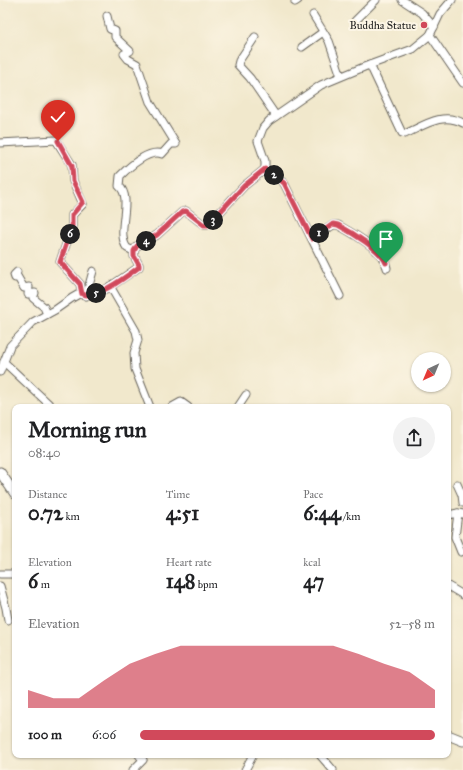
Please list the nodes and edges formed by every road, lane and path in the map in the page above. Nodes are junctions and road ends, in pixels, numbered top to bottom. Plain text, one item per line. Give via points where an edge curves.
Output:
1 (376, 0) edge
2 (402, 0) edge
3 (452, 0) edge
4 (313, 15) dead end
5 (107, 16) dead end
6 (355, 21) dead end
7 (434, 27) junction
8 (323, 32) junction
9 (430, 35) junction
10 (254, 37) dead end
11 (302, 47) dead end
12 (370, 65) junction
13 (341, 76) junction
14 (463, 83) edge
15 (276, 116) junction
16 (463, 123) edge
17 (0, 143) edge
18 (265, 169) junction
19 (312, 239) junction
20 (134, 251) junction
21 (387, 268) dead end
22 (93, 271) dead end
23 (17, 272) dead end
24 (110, 286) junction
25 (84, 295) junction
26 (340, 296) dead end
27 (47, 314) junction
28 (4, 362) junction
29 (0, 372) edge
30 (246, 395) dead end
31 (49, 404) dead end
32 (149, 404) edge
33 (240, 404) edge
34 (0, 472) edge
35 (457, 484) dead end
36 (12, 490) edge
37 (463, 503) edge
38 (460, 513) edge
39 (461, 552) dead end
40 (0, 574) edge
41 (12, 574) edge
42 (0, 586) edge
43 (451, 588) edge
44 (463, 595) edge
45 (2, 600) edge
46 (8, 620) dead end
47 (451, 736) edge
48 (463, 741) edge
49 (141, 758) edge
50 (251, 758) edge
51 (323, 758) edge
52 (133, 770) edge
53 (245, 770) edge
54 (333, 770) edge

1 - 6 street
2 - 7 street via 422,13
3 - 7 street via 440,14
4 - 8 street
5 - 20 street via 110,29 115,31 115,37 130,51 124,54 137,64 150,102 176,144 171,144 162,154 154,153 142,159 120,176 118,186 125,194 123,238 127,248
7 - 9 street
8 - 11 street
8 - 13 street via 329,41
9 - 12 street via 403,54
9 - 14 street
10 - 15 street via 238,65
12 - 13 street
12 - 16 street via 402,133 405,134 438,118 454,118
13 - 15 street
15 - 18 street via 263,128 258,141
17 - 25 street via 56,140 72,166 73,181 83,204 72,215 72,227 60,262 80,284
18 - 19 street via 284,183
18 - 20 street via 244,186 208,225 204,225 186,211 182,212 165,229 137,246
19 - 21 street via 333,224 338,225 376,250 384,258
19 - 26 street
20 - 24 street via 139,267
22 - 25 street
23 - 27 street via 15,278 17,276 24,288 29,287 28,294 35,293 33,298 44,306
24 - 25 street via 92,295
24 - 32 street via 136,331 138,340 134,353 135,369
25 - 27 street via 72,298
27 - 28 street via 26,328 10,346
28 - 29 street
28 - 31 street
30 - 33 street
34 - 36 main road
35 - 37 street
38 - 39 street via 455,537
40 - 41 street
42 - 45 street
43 - 44 street
45 - 46 street
47 - 48 main road
49 - 52 street via 142,760
50 - 53 street
51 - 54 street

